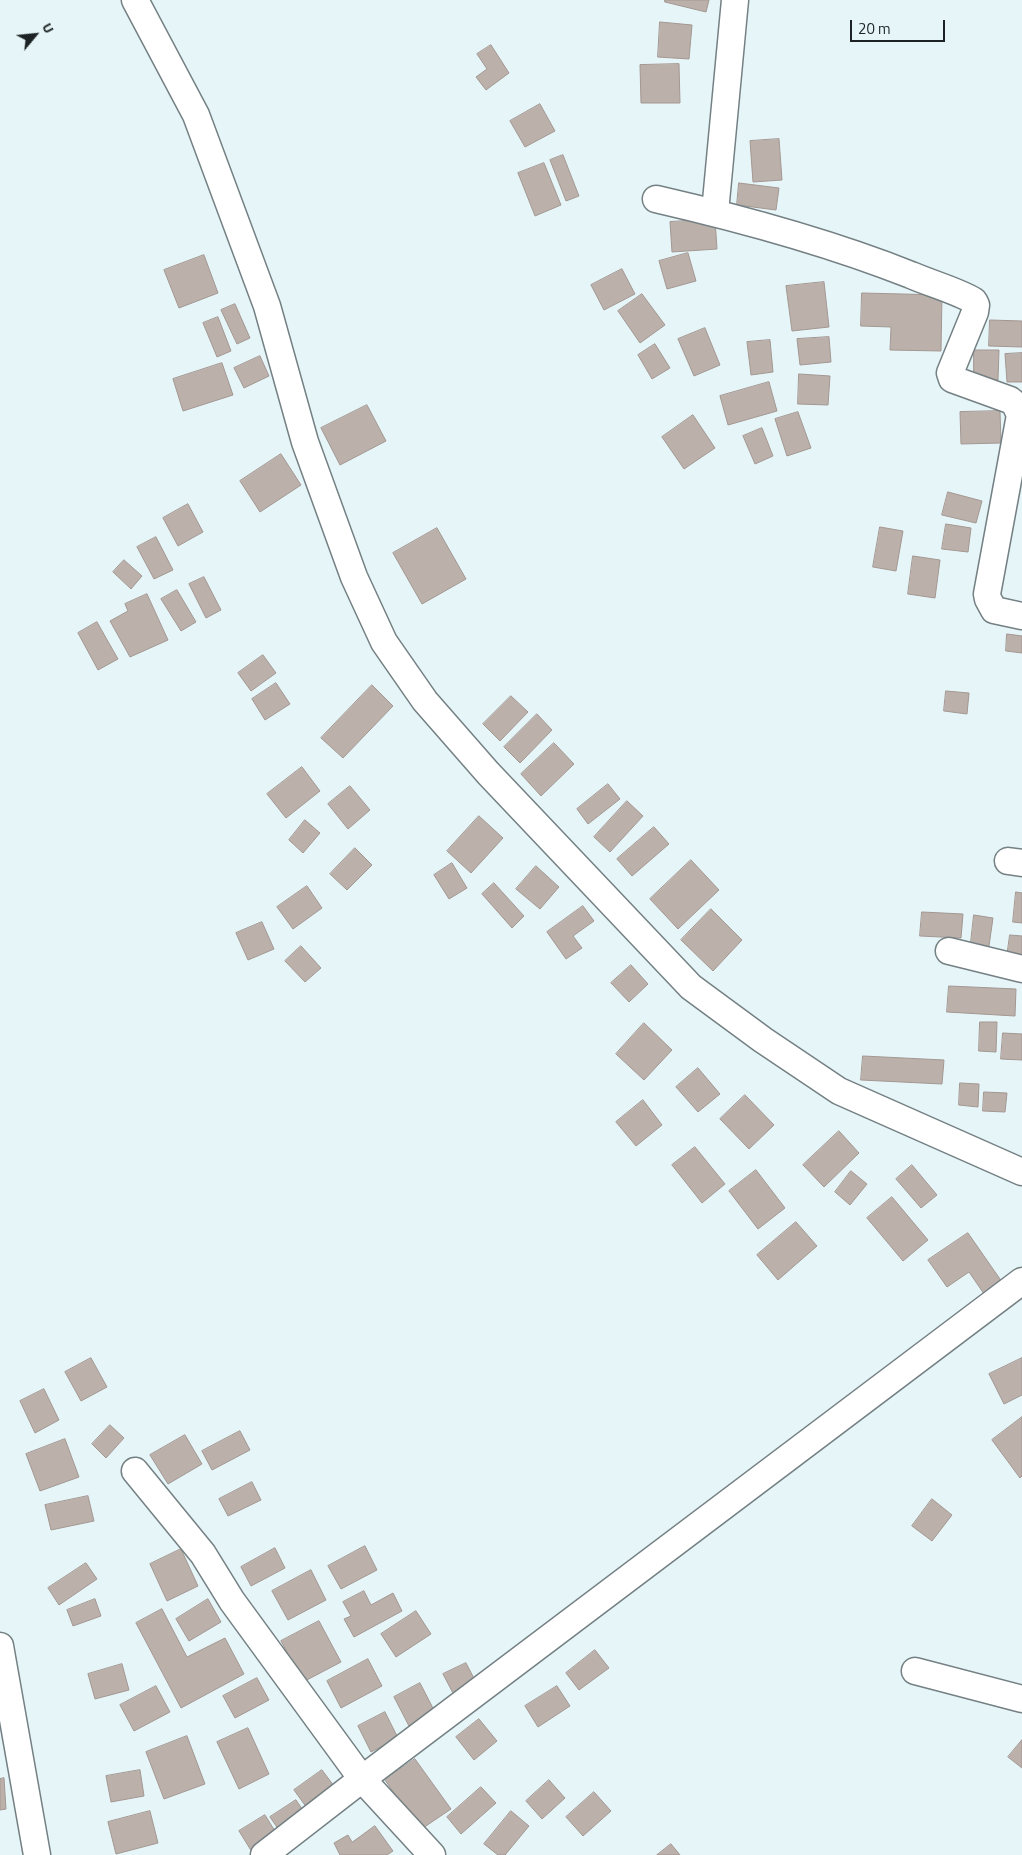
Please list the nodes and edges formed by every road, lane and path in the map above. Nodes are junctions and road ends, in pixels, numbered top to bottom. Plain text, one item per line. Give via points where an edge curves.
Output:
1 (135, 0) edge
2 (735, 0) edge
3 (656, 199) dead end
4 (715, 212) junction
5 (1022, 616) edge
6 (949, 951) dead end
7 (1022, 969) edge
8 (1022, 1172) edge
9 (1020, 1285) edge
10 (135, 1471) dead end
11 (0, 1646) edge
12 (915, 1671) dead end
13 (1022, 1699) edge
14 (362, 1779) junction
15 (37, 1855) edge
16 (264, 1855) edge
17 (432, 1855) edge

1 - 8 street via 196,115 267,306 305,442 354,577 384,642 425,701 488,773 691,987 839,1092
2 - 4 street
3 - 4 street
4 - 5 street via 821,242 974,302 975,312 950,373 952,380 1010,400 1016,404 1020,415 987,594 994,610
6 - 7 street
9 - 14 street
10 - 14 street via 203,1554 232,1601
11 - 15 street
12 - 13 street
14 - 16 street
14 - 17 street

